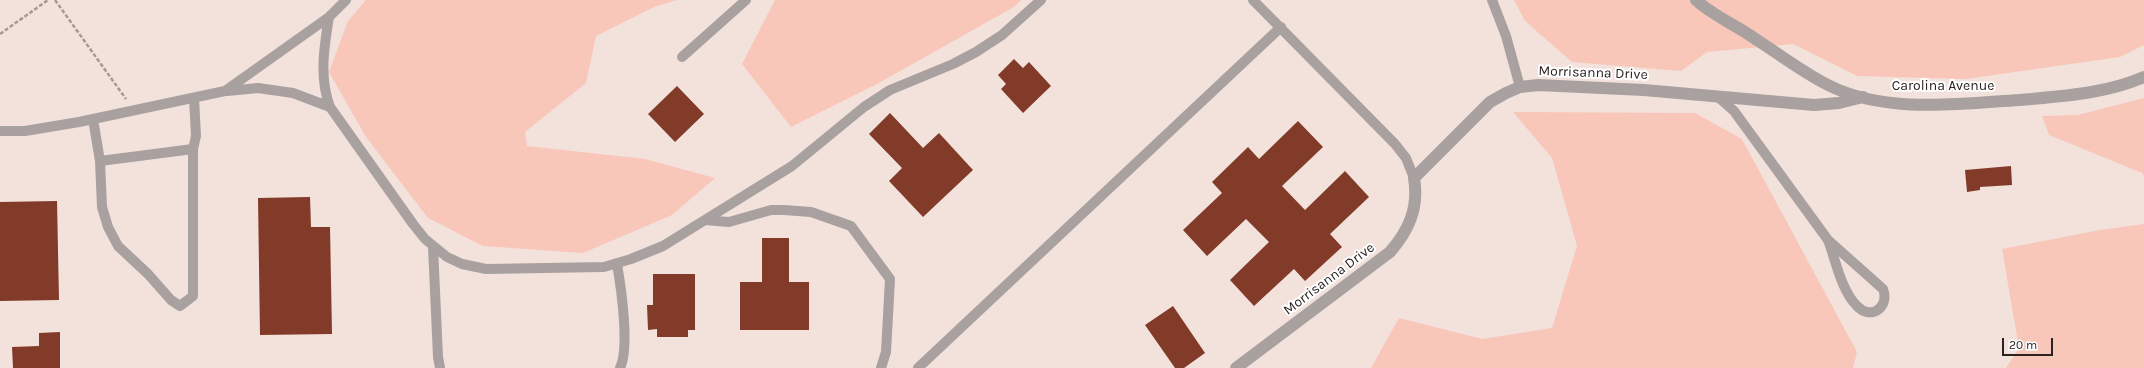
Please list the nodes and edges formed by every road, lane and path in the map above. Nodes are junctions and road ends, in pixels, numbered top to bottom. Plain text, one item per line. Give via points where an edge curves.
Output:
1 (48, 0) edge
2 (55, 0) edge
3 (346, 0) edge
4 (746, 0) edge
5 (1041, 0) edge
6 (1253, 0) edge
7 (1492, 0) edge
8 (1696, 0) edge
9 (329, 17) junction
10 (1281, 27) junction
11 (0, 34) edge
12 (682, 57) dead end
13 (2144, 77) edge
14 (1520, 87) junction
15 (225, 91) junction
16 (1717, 96) junction
17 (1863, 97) junction
18 (194, 98) junction
19 (330, 107) junction
20 (134, 110) junction
21 (93, 119) junction
22 (0, 131) edge
23 (193, 149) junction
24 (100, 161) junction
25 (1414, 178) junction
26 (705, 220) junction
27 (1828, 240) junction
28 (433, 247) junction
29 (617, 264) junction
30 (440, 368) edge
31 (620, 368) edge
32 (881, 368) edge
33 (918, 368) edge
34 (1236, 368) edge

1 - 11 path
2 - 20 path
3 - 9 lane
4 - 12 lane
5 - 26 lane via 1002,35 953,64 890,90 864,107 792,166
6 - 10 lane
7 - 14 lane via 1506,36
8 - 17 street, Carolina Avenue via 1828,86
9 - 15 lane
9 - 19 lane via 323,67 324,92
10 - 25 lane via 1395,144 1406,158
10 - 33 lane
13 - 17 street, Carolina Avenue via 2108,89 2074,96 1995,102 1891,103
14 - 16 street, Morrisanna Drive via 1545,85
14 - 25 street, Morrisanna Drive via 1490,102
15 - 18 lane
15 - 19 lane via 258,88 286,92
16 - 17 street, Morrisanna Drive via 1814,105 1839,103
16 - 27 lane via 1734,111
18 - 20 lane
18 - 23 lane via 196,136
19 - 28 lane via 413,224
20 - 21 lane
21 - 22 lane via 25,131
21 - 24 lane
23 - 24 lane
23 - 24 lane via 193,296 180,306 118,246 108,227 102,207
25 - 34 street, Morrisanna Drive via 1416,204 1411,222 1390,252
26 - 29 lane via 663,246
26 - 32 lane via 729,222 771,210 784,210 811,212 851,226 890,279 886,352
27 - 27 lane via 1883,289 1886,295 1879,310 1863,311 1851,299
28 - 29 lane via 462,264 486,269 570,268
28 - 30 lane
29 - 31 lane via 624,354

